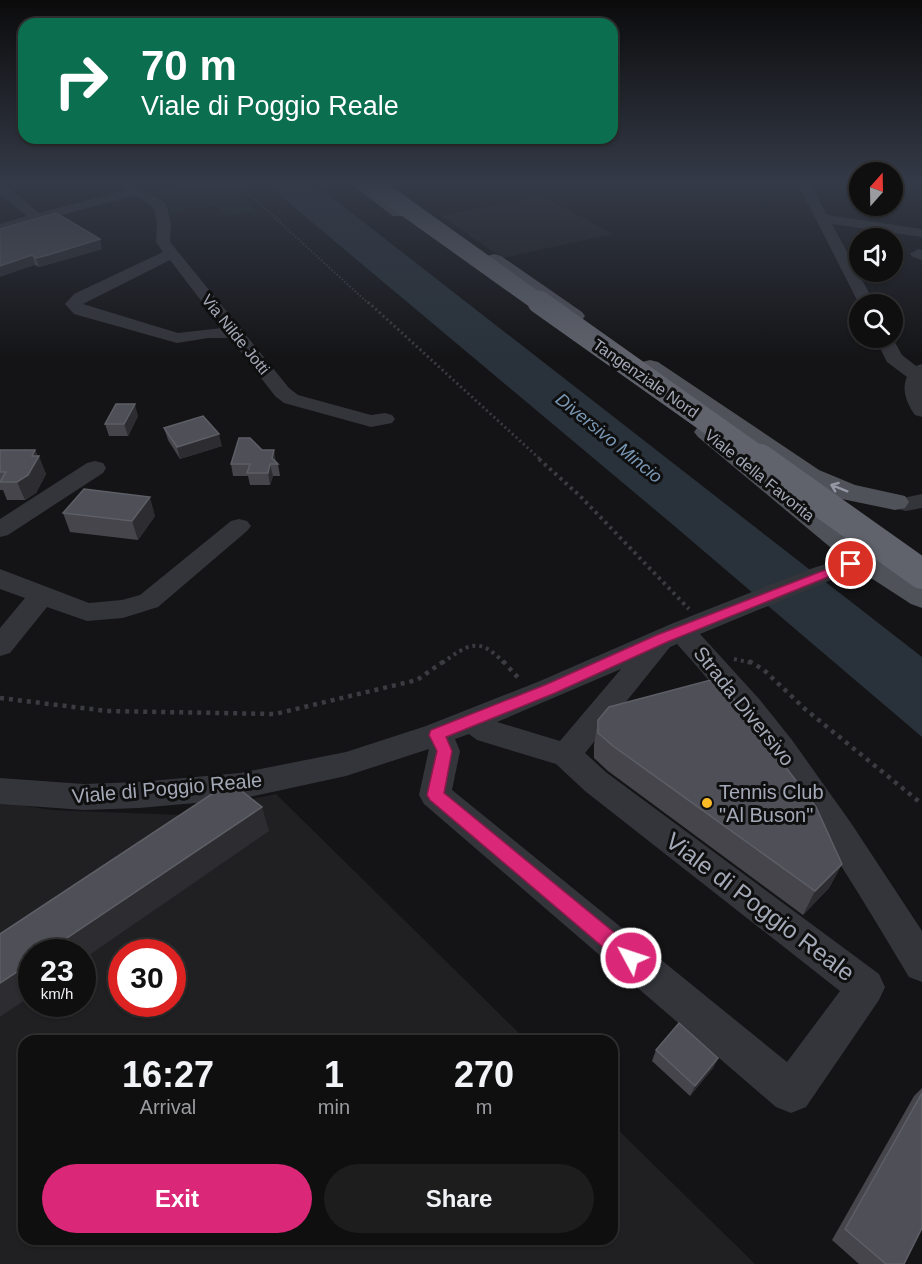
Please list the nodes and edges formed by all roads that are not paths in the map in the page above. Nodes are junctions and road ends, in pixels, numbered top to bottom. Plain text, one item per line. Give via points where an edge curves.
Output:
1 (163, 241) edge
2 (439, 241) edge
3 (453, 241) edge
4 (466, 241) edge
5 (835, 241) edge
6 (171, 254) junction
7 (862, 294) edge
8 (231, 326) junction
9 (889, 348) edge
10 (919, 372) edge
11 (922, 411) edge
12 (385, 419) dead end
13 (95, 468) dead end
14 (911, 504) edge
15 (239, 526) dead end
16 (0, 530) edge
17 (854, 555) junction
18 (922, 574) edge
19 (0, 577) edge
20 (41, 596) junction
21 (922, 597) edge
22 (682, 631) junction
23 (0, 646) edge
24 (473, 720) junction
25 (437, 735) junction
26 (566, 755) junction
27 (0, 791) edge
28 (922, 964) edge

1 - 6 street, Via Nilde Jotti
2 - 17 main road, Viale della Favorita via 714,437
3 - 18 highway, Tangenziale Nord, bridge
14 -> 4 main road, Viale della Favorita via 847,492 809,476
5 - 7 street
6 - 8 street, Via Nilde Jotti
6 - 8 street via 73,304 80,310 177,338 193,338
8 - 12 street, Via Nilde Jotti via 291,399 371,421
9 - 10 street via 894,358
10 - 11 street via 913,392
13 - 16 street
14 - 17 main road via 869,504 852,510 839,528
15 - 20 street via 149,601 123,609 87,612
17 - 21 main road, Viale della Favorita
17 - 22 street, Viale di Poggio Reale via 822,574
19 - 20 street
20 - 23 street
22 - 24 street, Viale di Poggio Reale
22 - 26 street, Viale di Poggio Reale
22 - 28 street, Strada Diversivo via 776,740
24 - 25 street, Viale di Poggio Reale
24 - 26 street, Viale di Poggio Reale via 488,732
25 - 26 street, Viale di Poggio Reale via 445,751 435,795 791,1092 866,987 596,782
25 - 27 street, Viale di Poggio Reale via 346,764 240,786 84,797

